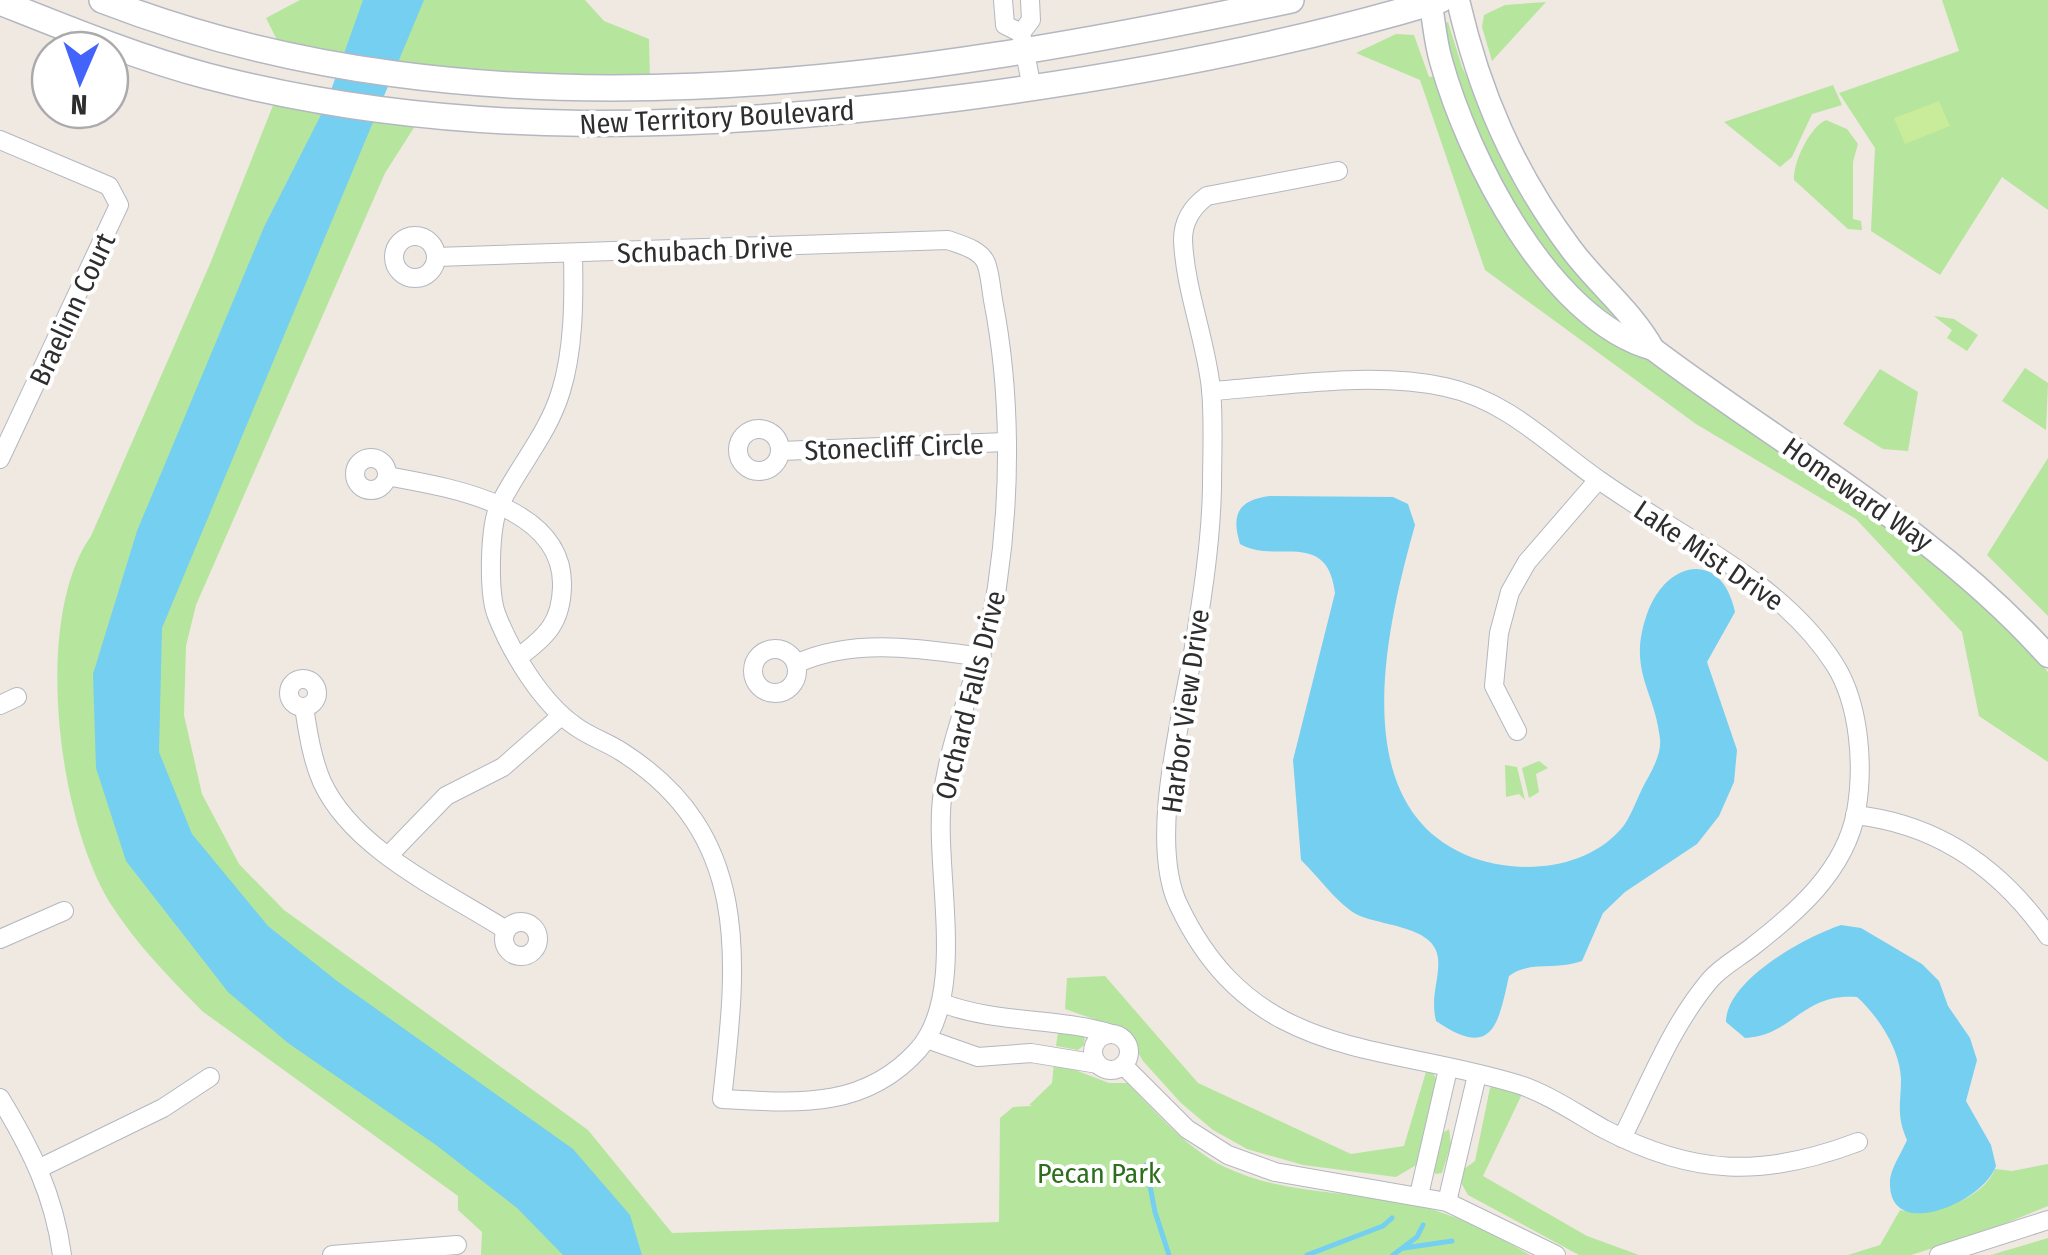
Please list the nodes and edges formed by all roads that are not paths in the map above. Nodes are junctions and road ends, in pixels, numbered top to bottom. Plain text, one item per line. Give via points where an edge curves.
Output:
1 (102, 0) edge
2 (1002, 0) edge
3 (1030, 0) edge
4 (1292, 0) edge
5 (1458, 0) edge
6 (1433, 1) edge
7 (0, 2) edge
8 (1023, 43) junction
9 (1032, 88) junction
10 (0, 140) edge
11 (1338, 171) dead end
12 (972, 248) joint
13 (572, 255) junction
14 (436, 258) dead end
15 (1653, 349) junction
16 (1211, 390) junction
17 (1006, 442) junction
18 (781, 451) dead end
19 (0, 458) edge
20 (387, 476) dead end
21 (1598, 480) junction
22 (498, 506) junction
23 (520, 656) junction
24 (2048, 656) edge
25 (982, 657) junction
26 (796, 664) dead end
27 (304, 708) dead end
28 (562, 716) junction
29 (1518, 731) dead end
30 (1856, 814) junction
31 (389, 854) junction
32 (64, 911) dead end
33 (506, 930) dead end
34 (2048, 936) edge
35 (0, 939) edge
36 (942, 1004) junction
37 (1112, 1034) junction
38 (927, 1038) junction
39 (1098, 1064) junction
40 (1123, 1066) junction
41 (1448, 1069) junction
42 (1477, 1074) junction
43 (210, 1078) dead end
44 (0, 1098) edge
45 (1436, 1122) junction
46 (1464, 1128) junction
47 (1622, 1138) junction
48 (1858, 1142) dead end
49 (40, 1168) junction
50 (1419, 1195) junction
51 (1447, 1202) junction
52 (2048, 1220) edge
53 (457, 1244) dead end
54 (62, 1255) edge
55 (332, 1255) edge
56 (1556, 1255) edge
57 (1938, 1255) edge

1 - 8 main road, New Territory Boulevard via 324,62 541,87 693,88
2 - 8 street via 1005,25
3 - 8 street
4 - 8 main road, New Territory Boulevard
5 - 15 street, Homeward Way via 1484,96 1519,170 1571,250
6 - 9 main road, New Territory Boulevard via 1249,48
6 - 15 street, Homeward Way via 1440,58 1456,107 1514,222 1577,303 1628,342
7 - 9 main road, New Territory Boulevard via 206,76 396,112 492,122 627,127 803,116
8 - 9 street
10 - 19 street, Braelinn Court via 109,186 119,205
11 - 16 street, Harbor View Drive via 1207,196 1192,206 1183,238
12 - 13 street, Schubach Drive via 948,240
12 - 17 street, Orchard Falls Drive via 985,260 998,324
13 - 14 street, Schubach Drive
13 - 22 street via 562,388 541,442
15 - 24 street, Homeward Way via 1932,544
16 - 21 street, Lake Mist Drive via 1442,386 1498,404
16 - 41 street, Harbor View Drive via 1205,572 1169,792 1176,902 1213,962 1299,1031
17 - 18 street, Stonecliff Circle
17 - 25 street, Orchard Falls Drive via 997,587
20 - 22 street via 456,488
21 - 29 street via 1526,562 1510,592 1494,686
21 - 30 street, Lake Mist Drive via 1783,605 1836,667 1852,708 1859,756
22 - 23 street via 491,561 496,614
22 - 23 street via 534,526 553,550 563,581 560,614 546,636
23 - 28 street
25 - 26 street via 868,647
25 - 36 street, Orchard Falls Drive via 942,797
27 - 31 street via 322,782 340,811
28 - 31 street via 503,767 446,796
28 - 38 street, Orchard Falls Drive via 665,784 705,835 726,882 732,942 722,1099 819,1102 854,1095 896,1071
30 - 34 street via 1940,838 1988,867
30 - 47 street, Lake Mist Drive via 1824,882 1712,977 1679,1022
31 - 33 street
32 - 35 street
36 - 37 street via 994,1018 1072,1021
36 - 38 street, Orchard Falls Drive
37 - 39 street via 1094,1045
37 - 40 street via 1128,1046
38 - 39 street via 978,1057 1031,1052
39 - 40 street via 1110,1070
40 - 50 street via 1187,1129 1228,1154 1275,1172
41 - 42 street, Harbor View Drive
41 - 45 street
42 - 46 street
42 - 47 street, Harbor View Drive via 1520,1085
43 - 49 street
44 - 49 street
45 - 46 street
45 - 50 street
46 - 51 street
47 - 48 street, Harbor View Drive via 1660,1156 1758,1168 1808,1161
49 - 54 street
50 - 51 street
51 - 56 street
52 - 57 street
53 - 55 street

